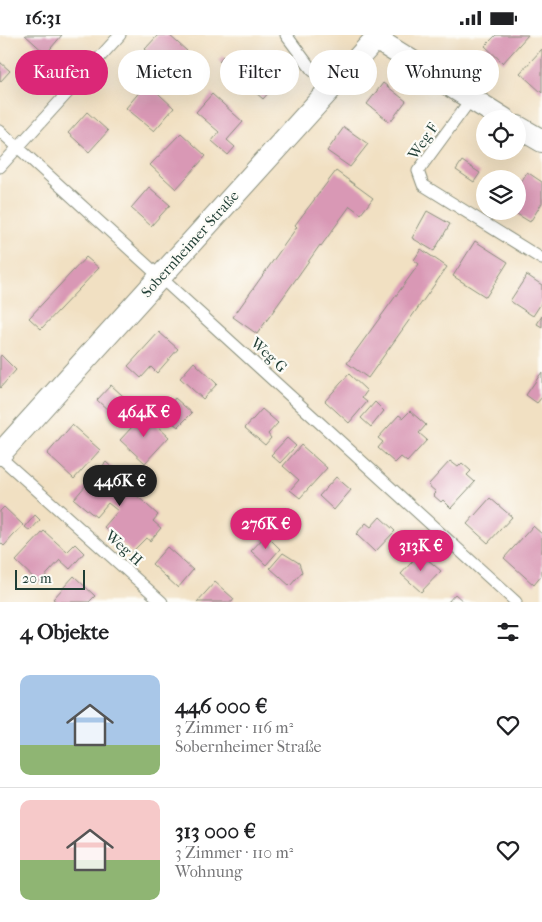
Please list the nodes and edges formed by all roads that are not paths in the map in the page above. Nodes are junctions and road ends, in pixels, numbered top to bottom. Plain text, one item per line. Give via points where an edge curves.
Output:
1 (120, 35) edge
2 (286, 35) edge
3 (378, 37) edge
4 (366, 50) edge
5 (309, 67) edge
6 (326, 95) edge
7 (471, 99) junction
8 (489, 110) edge
9 (0, 131) edge
10 (526, 132) edge
11 (542, 141) edge
12 (18, 147) junction
13 (0, 167) edge
14 (542, 259) edge
15 (160, 276) junction
16 (0, 455) edge
17 (162, 602) edge
18 (516, 602) edge

1 - 12 lane
2 - 5 lane
3 - 4 street, Sobernheimer Straße
3 - 7 street
6 - 15 street, Sobernheimer Straße
7 - 8 street
7 - 14 lane, Weg F via 418,171 423,185
9 - 12 lane, Weg G
10 - 11 street
12 - 13 lane
12 - 15 lane, Weg G
15 - 16 street, Sobernheimer Straße
15 - 18 lane, Weg G
16 - 17 lane, Weg H

